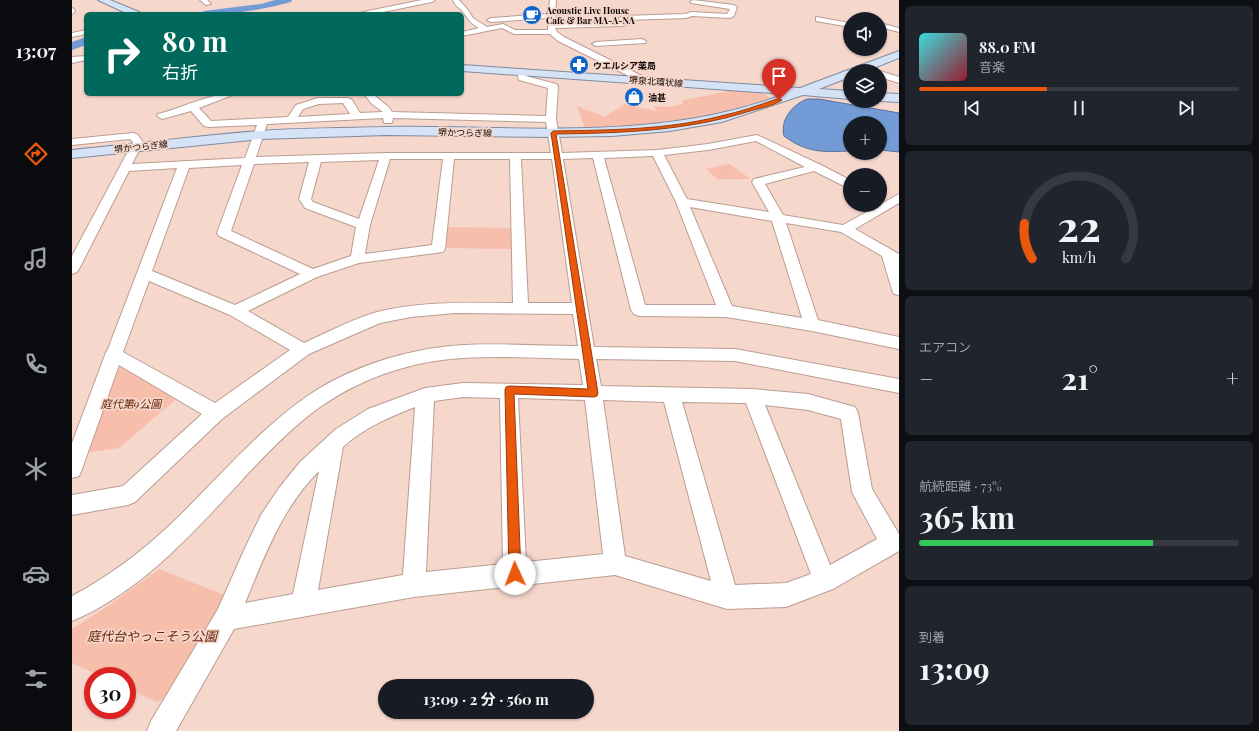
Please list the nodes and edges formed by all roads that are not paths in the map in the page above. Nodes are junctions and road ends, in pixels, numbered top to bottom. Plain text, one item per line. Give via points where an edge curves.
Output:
1 (102, 0) edge
2 (432, 0) edge
3 (456, 0) edge
4 (553, 0) edge
5 (718, 0) edge
6 (693, 2) dead end
7 (734, 7) junction
8 (131, 12) edge
9 (373, 12) edge
10 (464, 12) edge
11 (465, 14) edge
12 (551, 16) junction
13 (822, 17) dead end
14 (470, 23) junction
15 (843, 23) edge
16 (579, 26) junction
17 (485, 29) junction
18 (552, 29) junction
19 (887, 29) edge
20 (84, 32) edge
21 (464, 34) edge
22 (72, 35) edge
23 (898, 35) edge
24 (642, 41) dead end
25 (596, 44) junction
26 (588, 52) junction
27 (899, 54) edge
28 (84, 58) edge
29 (72, 60) edge
30 (877, 64) edge
31 (464, 68) edge
32 (521, 72) junction
33 (843, 76) edge
34 (887, 76) edge
35 (643, 80) junction
36 (899, 80) edge
37 (804, 91) junction
38 (843, 94) edge
39 (222, 96) edge
40 (370, 96) edge
41 (887, 97) edge
42 (899, 98) edge
43 (193, 107) junction
44 (389, 115) junction
45 (162, 116) dead end
46 (358, 117) junction
47 (551, 119) junction
48 (290, 120) junction
49 (263, 122) junction
50 (386, 131) junction
51 (553, 133) junction
52 (260, 136) junction
53 (72, 142) edge
54 (136, 147) junction
55 (657, 153) junction
56 (72, 154) edge
57 (449, 155) junction
58 (386, 156) junction
59 (557, 156) junction
60 (598, 156) junction
61 (515, 157) junction
62 (316, 158) junction
63 (250, 161) junction
64 (184, 165) junction
65 (124, 168) junction
66 (817, 168) junction
67 (843, 181) edge
68 (899, 198) edge
69 (682, 202) junction
70 (887, 202) edge
71 (887, 205) edge
72 (899, 211) edge
73 (870, 212) edge
74 (778, 218) junction
75 (363, 225) junction
76 (845, 229) junction
77 (893, 256) edge
78 (357, 259) junction
79 (72, 269) edge
80 (144, 273) junction
81 (312, 274) junction
82 (899, 290) edge
83 (521, 308) junction
84 (580, 309) junction
85 (235, 311) junction
86 (726, 311) junction
87 (812, 325) junction
88 (899, 343) edge
89 (303, 350) junction
90 (587, 352) junction
91 (113, 354) junction
92 (899, 386) edge
93 (509, 390) junction
94 (594, 393) junction
95 (671, 394) junction
96 (425, 395) junction
97 (752, 396) junction
98 (216, 413) junction
99 (334, 445) junction
100 (72, 469) edge
101 (72, 505) edge
102 (615, 564) junction
103 (515, 574) junction
104 (825, 581) junction
105 (414, 585) junction
106 (727, 597) junction
107 (303, 605) junction
108 (72, 609) edge
109 (227, 618) junction
110 (161, 731) edge

1 - 8 main road
2 - 9 street
3 - 10 street
4 - 12 street
5 - 7 street
6 - 7 street
7 - 16 street via 730,16 692,14 623,18 623,24
11 - 14 street
12 - 14 street
12 - 18 street
13 - 15 street
14 - 17 street
16 - 18 street
16 - 25 street
17 - 18 street via 503,26 514,32
17 - 21 street
18 - 26 street via 561,38
19 - 23 street
20 - 22 street
24 - 25 street
25 - 26 street via 596,50
26 - 35 street
27 - 30 main road
28 - 29 street
31 - 32 main road, 堺泉北環状線
32 - 35 main road, 堺泉北環状線
32 - 47 street via 522,78 553,86
33 - 37 main road, 堺かつらぎ線
34 - 36 street
35 - 37 main road, 堺泉北環状線
37 - 38 main road, 堺泉北環状線
37 - 51 main road, 堺かつらぎ線 via 722,118 678,126 628,131
39 - 43 street
40 - 44 street via 385,108
41 - 42 main road
43 - 45 street
43 - 49 street via 208,124
44 - 46 street
44 - 47 street
44 - 50 street
46 - 48 street
46 - 48 street via 345,100 318,101 298,107
47 - 51 street
48 - 49 street
49 - 52 street
50 - 51 main road, 堺かつらぎ線
50 - 52 main road, 堺かつらぎ線
51 - 59 street
52 - 54 main road, 堺かつらぎ線
52 - 63 street
53 - 54 street via 133,136 138,142
54 - 56 main road, 堺かつらぎ線
54 - 65 street
55 - 60 street
55 - 66 street via 756,138
55 - 69 street
57 - 58 street
57 - 61 street
57 - 78 street via 438,249
58 - 62 street
58 - 75 street
59 - 60 street
59 - 61 street
59 - 84 street
60 - 86 street via 638,310
61 - 83 street
62 - 63 street
62 - 75 street via 305,199 309,205
63 - 64 street
63 - 81 street via 224,234
64 - 65 street
64 - 80 street
65 - 79 street
66 - 67 street
66 - 74 street via 758,182
68 - 70 street
69 - 74 street
69 - 86 street
71 - 72 street
73 - 76 street
74 - 76 street
74 - 87 street
75 - 78 street
76 - 77 street
77 - 82 street
78 - 81 street
80 - 85 street
80 - 91 street
81 - 85 street
83 - 84 street
83 - 89 street via 410,311 377,318
84 - 90 street
85 - 89 street
86 - 87 street
87 - 88 street
89 - 98 street
90 - 92 street via 735,355
90 - 94 street
90 - 108 street via 442,352 404,360 372,371 296,415 159,550 121,579
91 - 98 street
91 - 100 street
93 - 94 street
93 - 96 street via 463,390
93 - 103 street
94 - 95 street
94 - 102 street
95 - 97 street
95 - 106 street
96 - 99 street via 375,415 343,435
96 - 105 street
97 - 104 street
97 - 104 street via 808,402 849,413 862,492 892,543
98 - 101 street via 128,495
99 - 107 street
99 - 109 street via 307,469 286,494 253,556
102 - 103 street
102 - 106 street
103 - 105 street
104 - 106 street via 786,595
105 - 107 street
107 - 109 street
109 - 110 street

